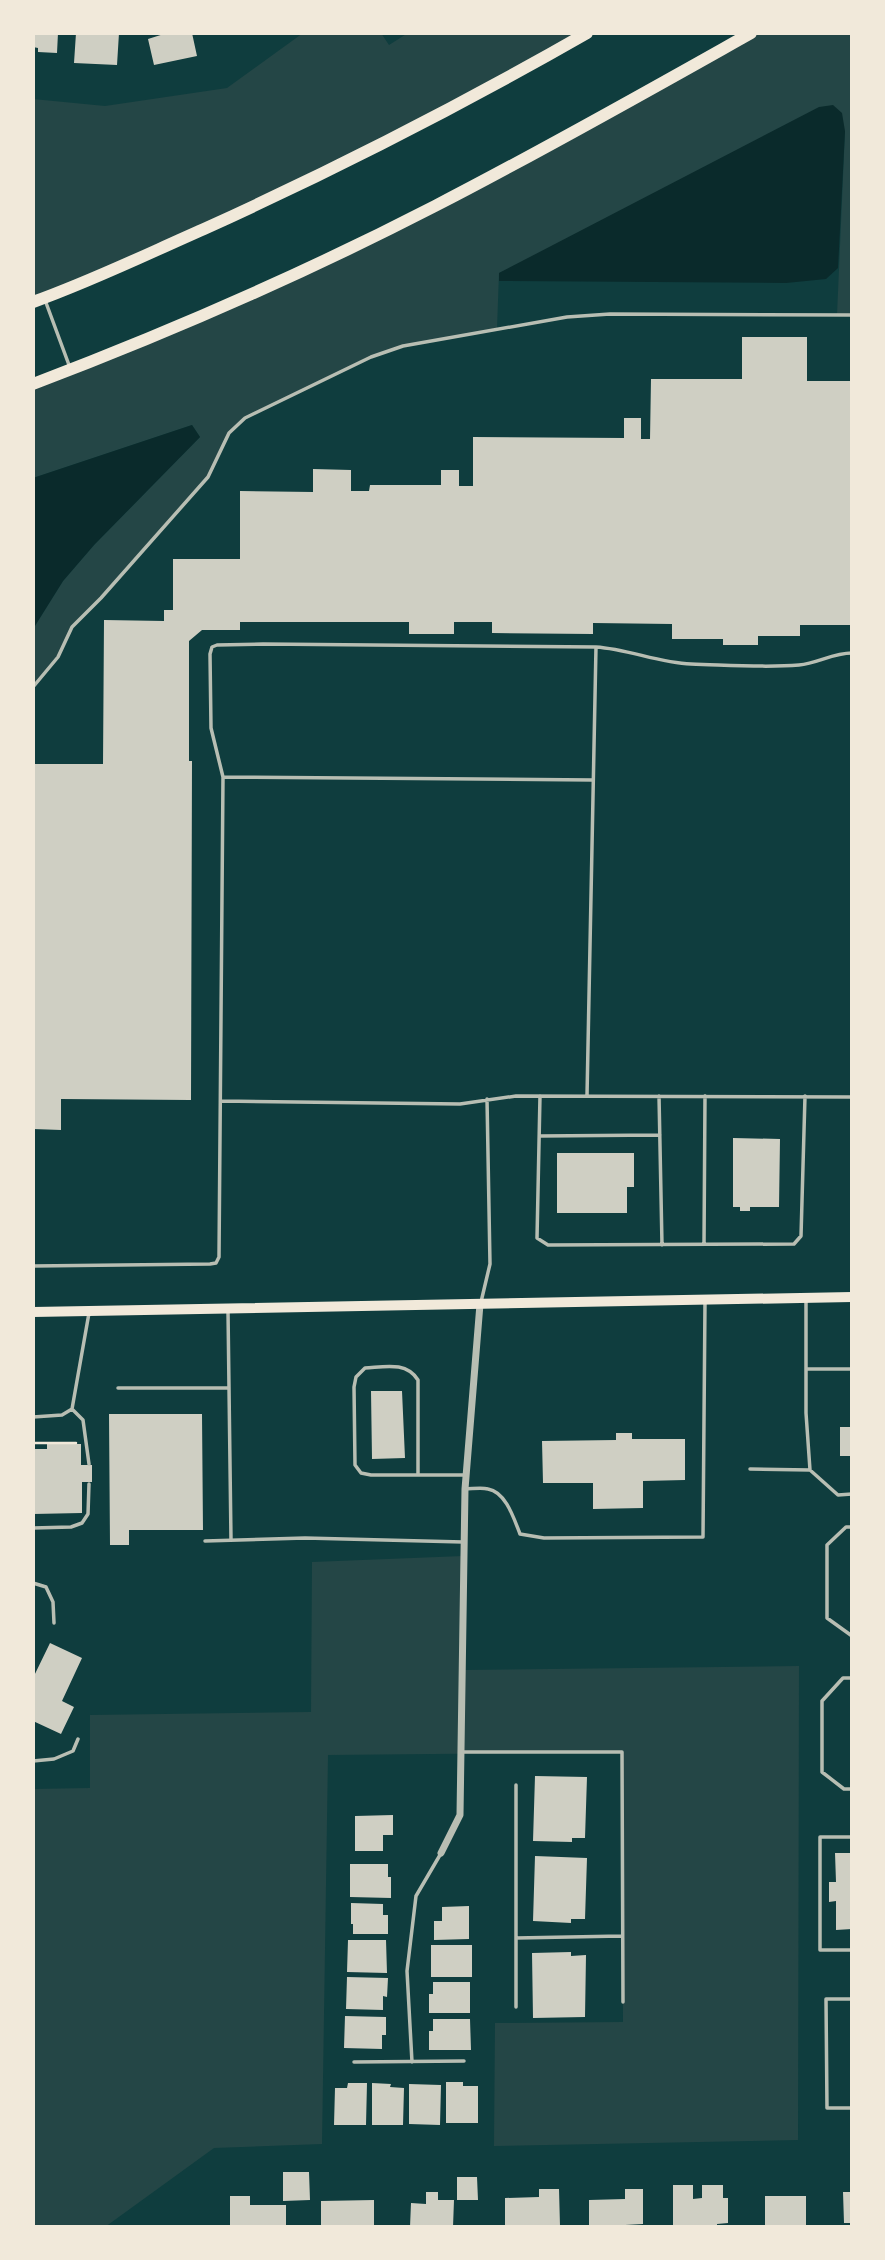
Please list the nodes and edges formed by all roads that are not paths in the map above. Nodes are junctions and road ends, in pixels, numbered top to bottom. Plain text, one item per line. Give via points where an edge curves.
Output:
1 (587, 33) edge
2 (751, 33) edge
3 (39, 300) edge
4 (852, 315) edge
5 (71, 370) junction
6 (33, 384) edge
7 (596, 647) junction
8 (852, 653) edge
9 (33, 687) edge
10 (223, 777) junction
11 (593, 780) junction
12 (540, 1096) junction
13 (587, 1096) junction
14 (659, 1096) junction
15 (705, 1096) junction
16 (805, 1096) junction
17 (852, 1097) edge
18 (487, 1099) junction
19 (221, 1101) junction
20 (660, 1135) junction
21 (540, 1136) junction
22 (704, 1244) junction
23 (662, 1245) junction
24 (33, 1266) edge
25 (852, 1297) edge
26 (806, 1298) junction
27 (705, 1300) junction
28 (480, 1304) junction
29 (228, 1308) junction
30 (89, 1311) junction
31 (33, 1312) edge
32 (806, 1369) junction
33 (852, 1369) edge
34 (118, 1388) dead end
35 (229, 1388) junction
36 (72, 1409) junction
37 (33, 1417) edge
38 (89, 1464) dead end
39 (750, 1469) dead end
40 (810, 1471) junction
41 (418, 1474) junction
42 (466, 1475) junction
43 (89, 1484) dead end
44 (465, 1489) junction
45 (852, 1494) edge
46 (852, 1527) edge
47 (33, 1528) edge
48 (231, 1540) junction
49 (205, 1541) dead end
50 (463, 1542) junction
51 (33, 1583) edge
52 (54, 1623) dead end
53 (852, 1636) edge
54 (852, 1678) edge
55 (78, 1739) dead end
56 (460, 1752) junction
57 (33, 1762) edge
58 (516, 1785) dead end
59 (852, 1789) edge
60 (852, 1837) edge
61 (441, 1853) joint
62 (622, 1936) junction
63 (516, 1938) junction
64 (852, 1950) edge
65 (852, 1999) edge
66 (623, 2002) dead end
67 (516, 2007) dead end
68 (464, 2061) dead end
69 (354, 2062) dead end
70 (412, 2062) junction
71 (852, 2108) edge

1 - 3 highway via 329,170
2 - 5 highway via 434,207 279,281
3 - 5 lane
4 - 9 lane via 567,317 403,345 371,357 245,418 229,433 208,477 72,627 58,657
5 - 6 highway
7 - 8 lane via 688,664 801,665
7 - 10 lane via 217,645 210,654 211,728
7 - 11 lane
10 - 11 lane
10 - 19 lane
11 - 13 lane
12 - 13 lane
12 - 18 lane
12 - 21 lane
13 - 14 lane
14 - 15 lane
14 - 20 lane
15 - 16 lane
15 - 22 lane
16 - 17 lane
16 - 22 lane via 801,1236 794,1244
18 - 19 lane via 460,1104
18 - 28 lane via 490,1264
19 - 24 lane via 216,1263
20 - 21 lane
20 - 23 lane
21 - 23 lane via 537,1238 548,1245
22 - 23 lane
25 - 26 main road
26 - 27 main road
26 - 32 lane
27 - 28 main road
27 - 44 lane via 703,1537 544,1538 520,1534 503,1498 490,1489
28 - 29 main road
28 - 42 street
29 - 30 main road
29 - 35 lane
30 - 31 main road
30 - 36 lane
32 - 33 lane
32 - 40 lane
34 - 35 lane
35 - 48 lane
36 - 37 lane via 62,1415
36 - 38 lane via 83,1420
39 - 40 lane
40 - 45 lane via 838,1495
41 - 41 lane via 361,1474 355,1465 354,1387 361,1370 402,1367 418,1380
41 - 42 lane
42 - 44 street
43 - 47 lane via 88,1514 82,1523
44 - 50 street
46 - 53 lane via 846,1527 827,1545 827,1618
48 - 49 lane
48 - 50 lane
50 - 56 street
51 - 52 lane via 46,1587
54 - 59 lane via 843,1678 822,1700 822,1772 844,1789
55 - 57 lane via 73,1751
56 - 61 street via 460,1815
56 - 62 lane via 622,1752
58 - 63 lane
60 - 64 lane via 820,1837 820,1950
61 - 70 lane via 416,1896 407,1972
62 - 63 lane
62 - 66 lane
63 - 67 lane
65 - 71 lane via 826,1999 827,2108
68 - 70 lane
69 - 70 lane

